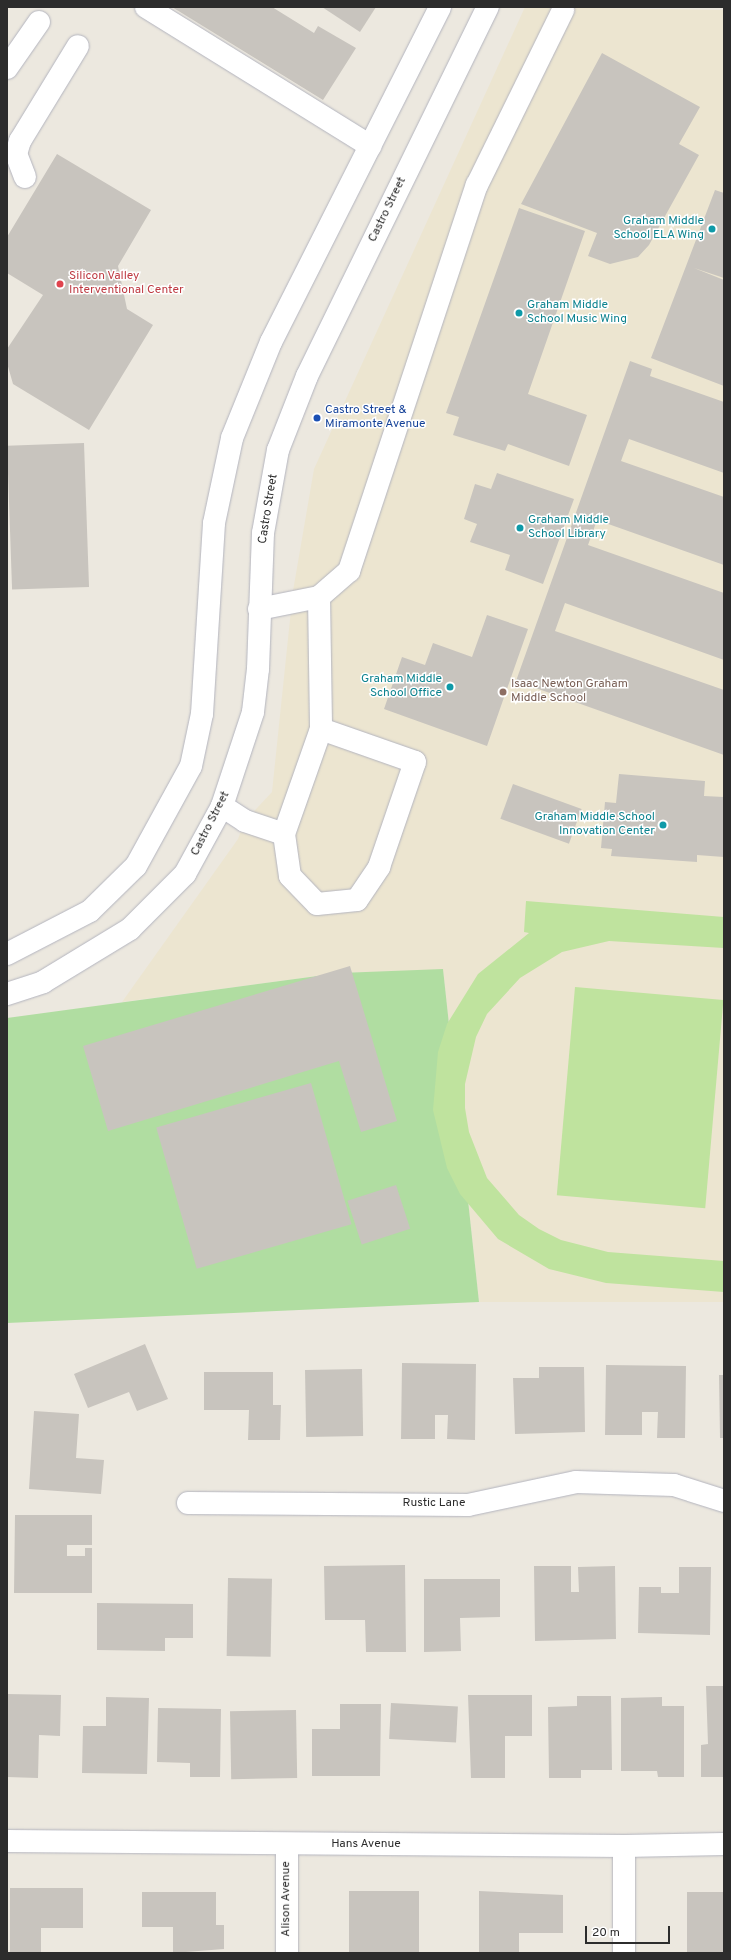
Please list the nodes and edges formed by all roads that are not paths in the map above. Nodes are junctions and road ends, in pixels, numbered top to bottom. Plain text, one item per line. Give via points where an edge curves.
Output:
1 (146, 7) edge
2 (440, 7) edge
3 (488, 7) edge
4 (563, 10) dead end
5 (39, 22) dead end
6 (78, 46) dead end
7 (7, 68) edge
8 (370, 146) junction
9 (25, 177) dead end
10 (319, 597) junction
11 (259, 609) junction
12 (321, 729) junction
13 (222, 806) junction
14 (284, 834) junction
15 (7, 954) edge
16 (7, 994) edge
17 (724, 1501) edge
18 (188, 1502) dead end
19 (7, 1841) edge
20 (287, 1844) junction
21 (724, 1844) edge
22 (624, 1846) junction
23 (287, 1953) edge
24 (624, 1953) edge

1 - 8 street
2 - 8 street
3 - 11 street, Castro Street via 307,376 278,450 263,533
4 - 10 street via 477,185 349,571
5 - 7 street
6 - 9 street via 20,141 16,154
8 - 15 street via 271,342 232,438 214,523 202,714 191,766 136,866 90,911
10 - 11 street
10 - 12 street
11 - 13 street, Castro Street via 253,712
12 - 14 street
12 - 14 street via 415,762 379,867 357,900 317,904 290,876
13 - 14 street via 246,821
13 - 16 street, Castro Street via 185,874 130,929 43,982
17 - 18 street, Rustic Lane via 674,1485 576,1482 468,1505
19 - 20 street, Hans Avenue
20 - 22 street, Hans Avenue
20 - 23 street, Alison Avenue
21 - 22 street, Hans Avenue
22 - 24 street

